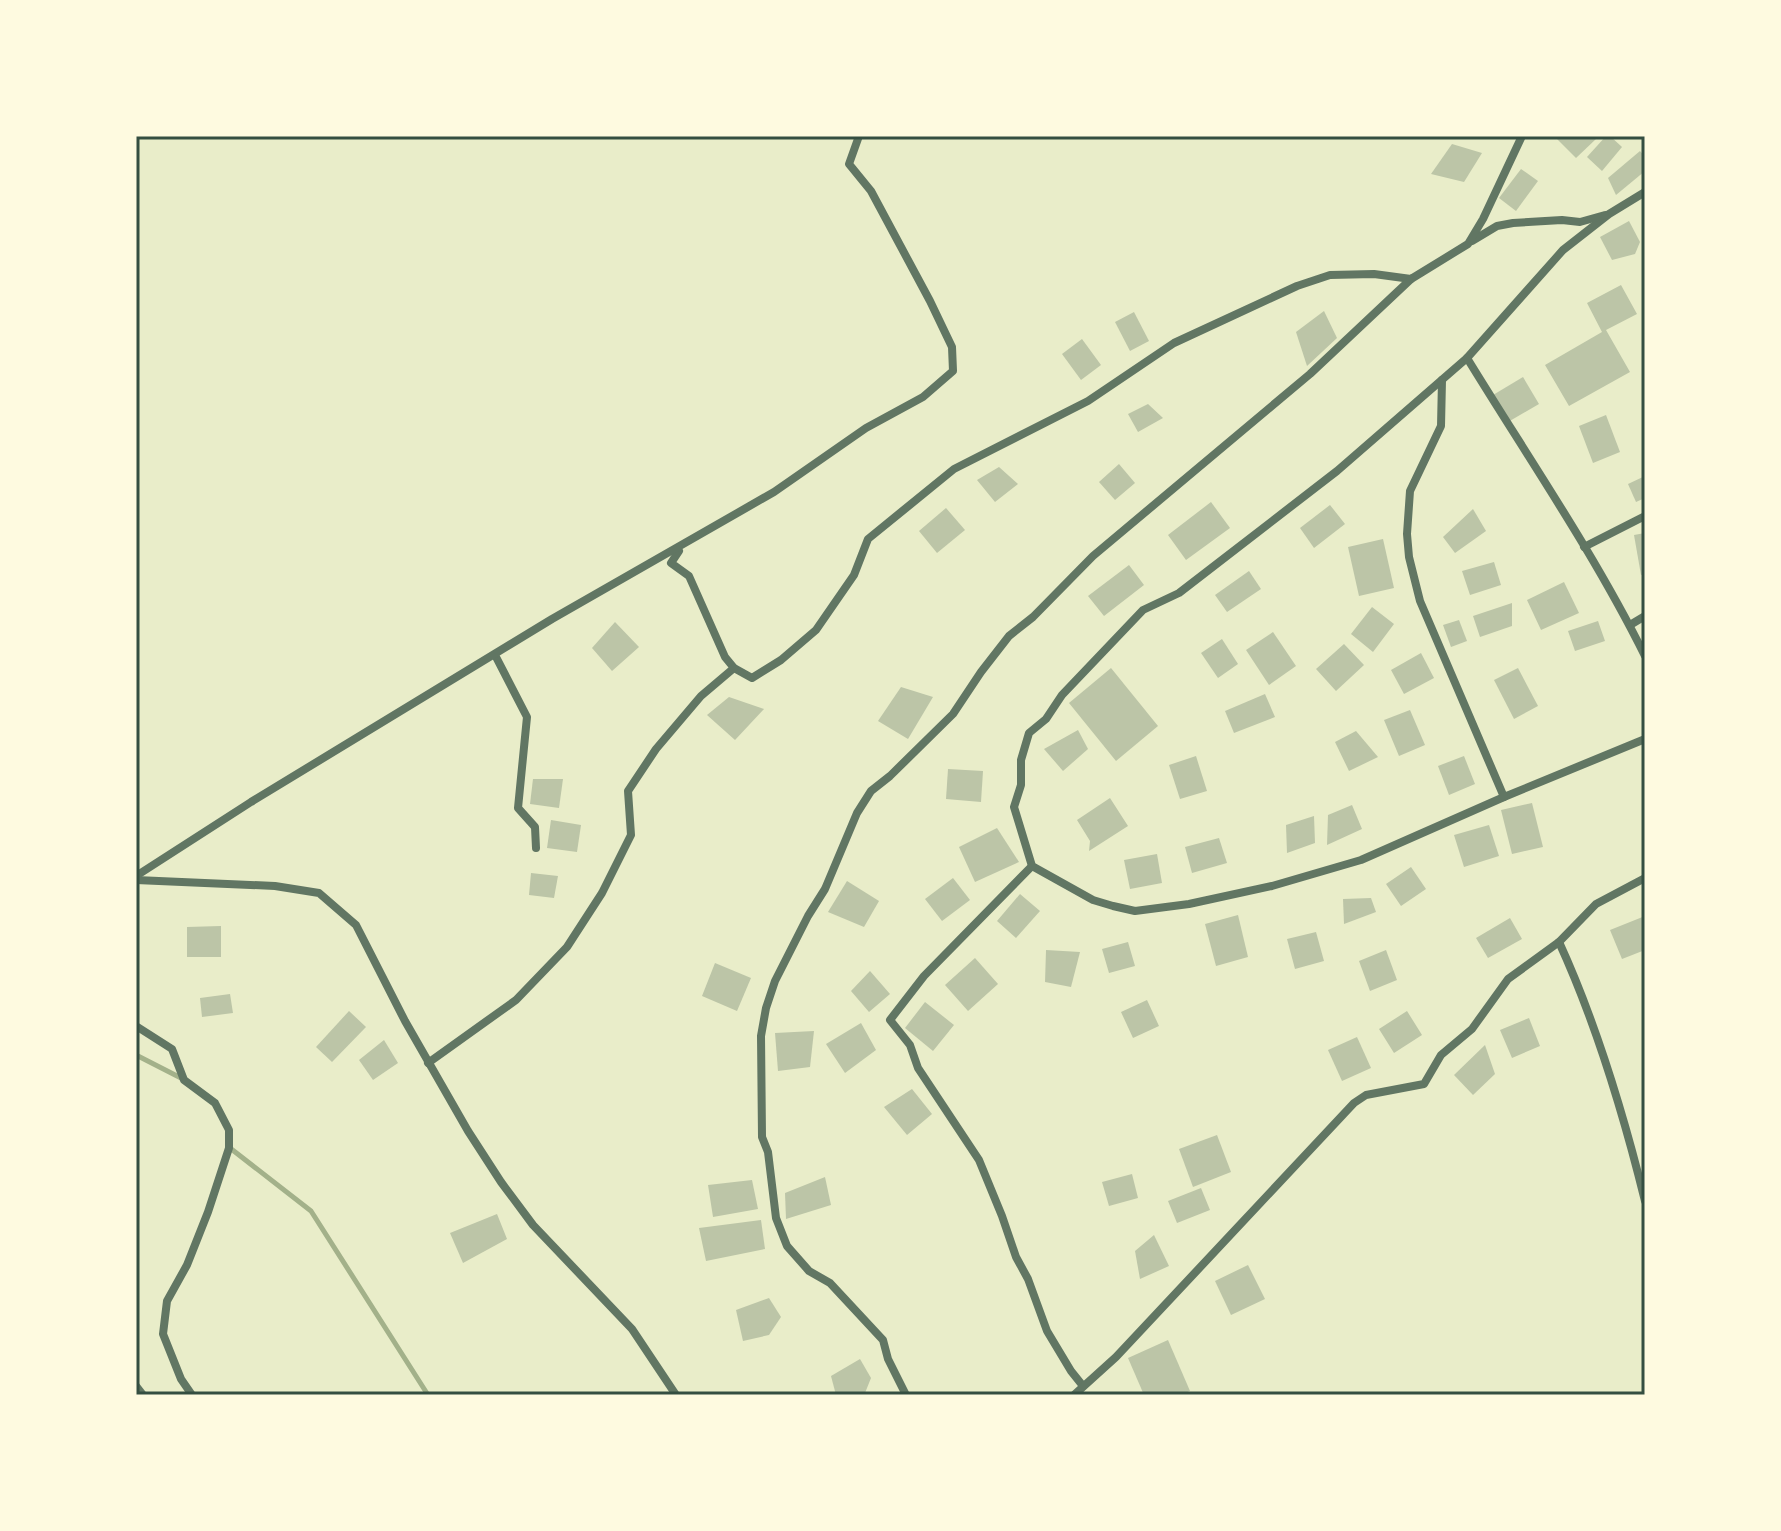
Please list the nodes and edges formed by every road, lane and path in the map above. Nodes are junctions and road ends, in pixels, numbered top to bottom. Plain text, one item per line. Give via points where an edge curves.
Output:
1 (859, 136) edge
2 (1522, 136) edge
3 (1645, 192) edge
4 (1609, 214) junction
5 (1468, 244) junction
6 (1411, 279) junction
7 (1467, 358) junction
8 (1442, 380) junction
9 (1645, 516) edge
10 (681, 547) junction
11 (1584, 547) junction
12 (1645, 616) edge
13 (1630, 625) junction
14 (495, 655) junction
15 (1645, 656) edge
16 (734, 668) junction
17 (1645, 739) edge
18 (1504, 797) junction
19 (536, 848) dead end
20 (1032, 866) junction
21 (136, 878) edge
22 (1645, 878) edge
23 (1559, 942) junction
24 (136, 1026) edge
25 (428, 1063) junction
26 (1645, 1201) edge
27 (136, 1386) edge
28 (1083, 1386) junction
29 (143, 1395) edge
30 (192, 1395) edge
31 (676, 1395) edge
32 (906, 1395) edge
33 (1074, 1395) edge

1 - 10 street via 849,164 871,191 930,301 952,347 953,371 923,397
2 - 5 street
3 - 4 street
4 - 5 street via 1580,222 1497,226
4 - 7 street via 1563,250
5 - 6 street
6 - 16 street via 1330,275 1297,286 1174,343 1088,401 954,469 868,539 854,575 816,630 752,678
6 - 32 street via 1310,374 1093,556 1009,636 953,714 871,791 775,981 761,1036 762,1137 776,1218 787,1246 883,1340
7 - 8 street
7 - 11 street
8 - 18 street via 1441,426 1410,491 1409,557 1420,601
8 - 20 street via 1337,471 1179,593 1143,610 1029,733 1014,807
9 - 11 street
10 - 14 street
10 - 16 street via 671,563 689,576
11 - 13 street
12 - 13 street
13 - 15 street
14 - 19 street via 527,717 518,808 535,827
14 - 21 street
16 - 25 street via 692,707 628,791 631,835 567,947 516,1000
17 - 18 street
18 - 20 street via 1337,868 1189,904 1135,911 1113,906
20 - 28 street via 924,976 890,1020 979,1160 1047,1331
21 - 25 street via 319,893 356,925
22 - 23 street via 1596,904
23 - 26 street via 1581,990 1624,1119
23 - 28 street via 1508,979 1472,1029 1441,1055 1424,1084 1366,1095 1354,1103
24 - 30 street via 172,1049 184,1080 215,1103 229,1130 229,1148 208,1212 167,1301 163,1334
25 - 31 street via 533,1225 632,1329
27 - 29 street
28 - 33 street

